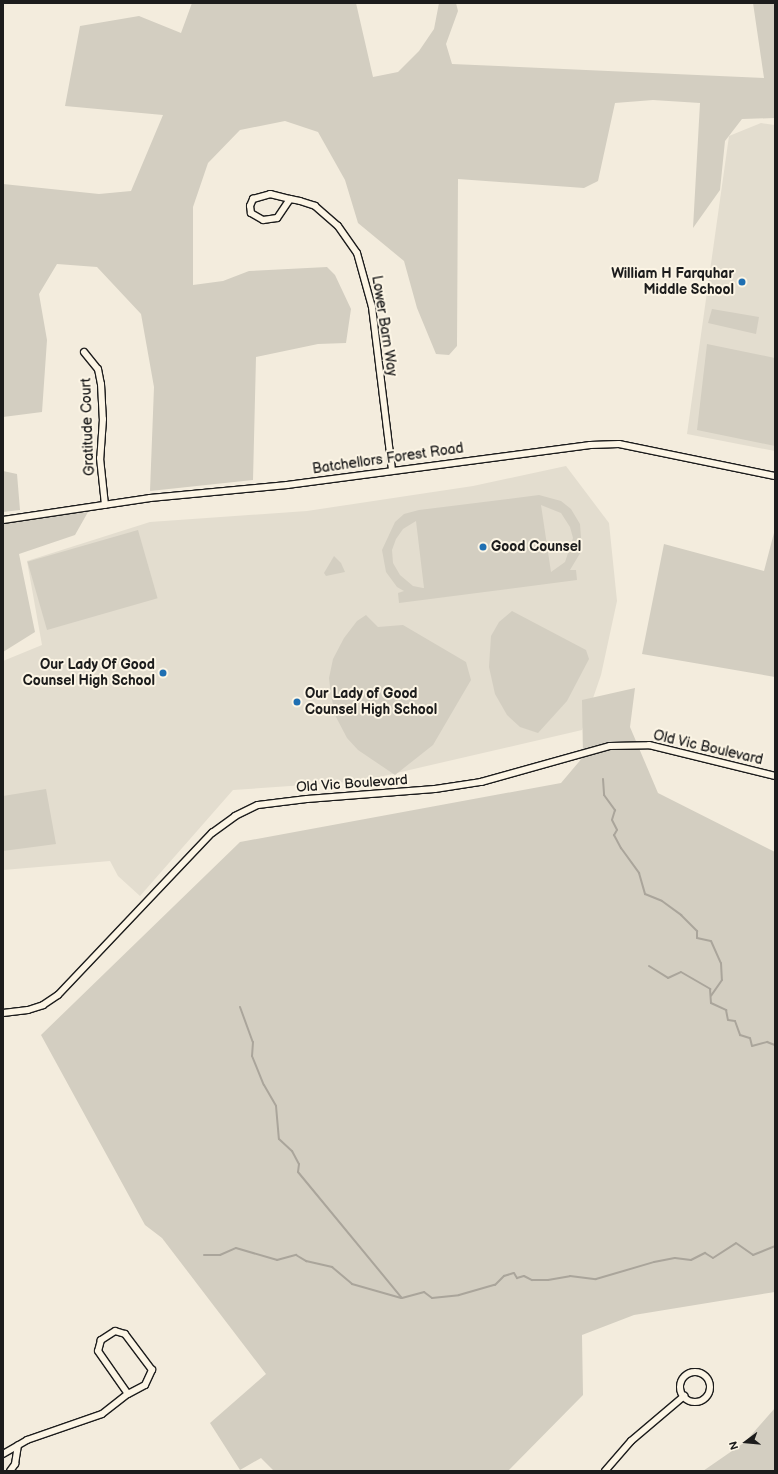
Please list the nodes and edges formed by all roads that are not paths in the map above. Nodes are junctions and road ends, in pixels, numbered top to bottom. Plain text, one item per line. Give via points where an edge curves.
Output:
1 (290, 198) junction
2 (84, 352) dead end
3 (392, 470) junction
4 (775, 476) edge
5 (105, 504) junction
6 (3, 520) edge
7 (775, 776) edge
8 (3, 1013) edge
9 (128, 1394) junction
10 (684, 1396) junction
11 (18, 1445) junction
12 (3, 1454) edge
13 (10, 1471) edge
14 (605, 1471) edge

1 - 1 street, Lower Barn Way via 270,194 257,196 250,206 251,213 263,220 277,218 282,214
1 - 3 street, Lower Barn Way via 315,206 327,215 357,253 372,307
2 - 5 street, Gratitude Court via 98,369 101,384 103,419 100,458
3 - 4 street, Batchellors Forest Road via 531,451 620,444
3 - 5 street, Batchellors Forest Road via 287,485
5 - 6 street, Batchellors Forest Road
7 - 8 street, Old Vic Boulevard via 649,745 610,746 481,782 435,790 307,799 258,806 235,816 212,833 58,995 43,1005 28,1010
9 - 9 street via 145,1385 152,1370 125,1334 115,1331 102,1340 98,1350
9 - 11 street via 102,1414
10 - 10 street via 696,1402 704,1399 709,1392 708,1379 698,1372 687,1375 680,1385
10 - 14 street via 631,1441
11 - 12 street
11 - 13 street via 15,1464

